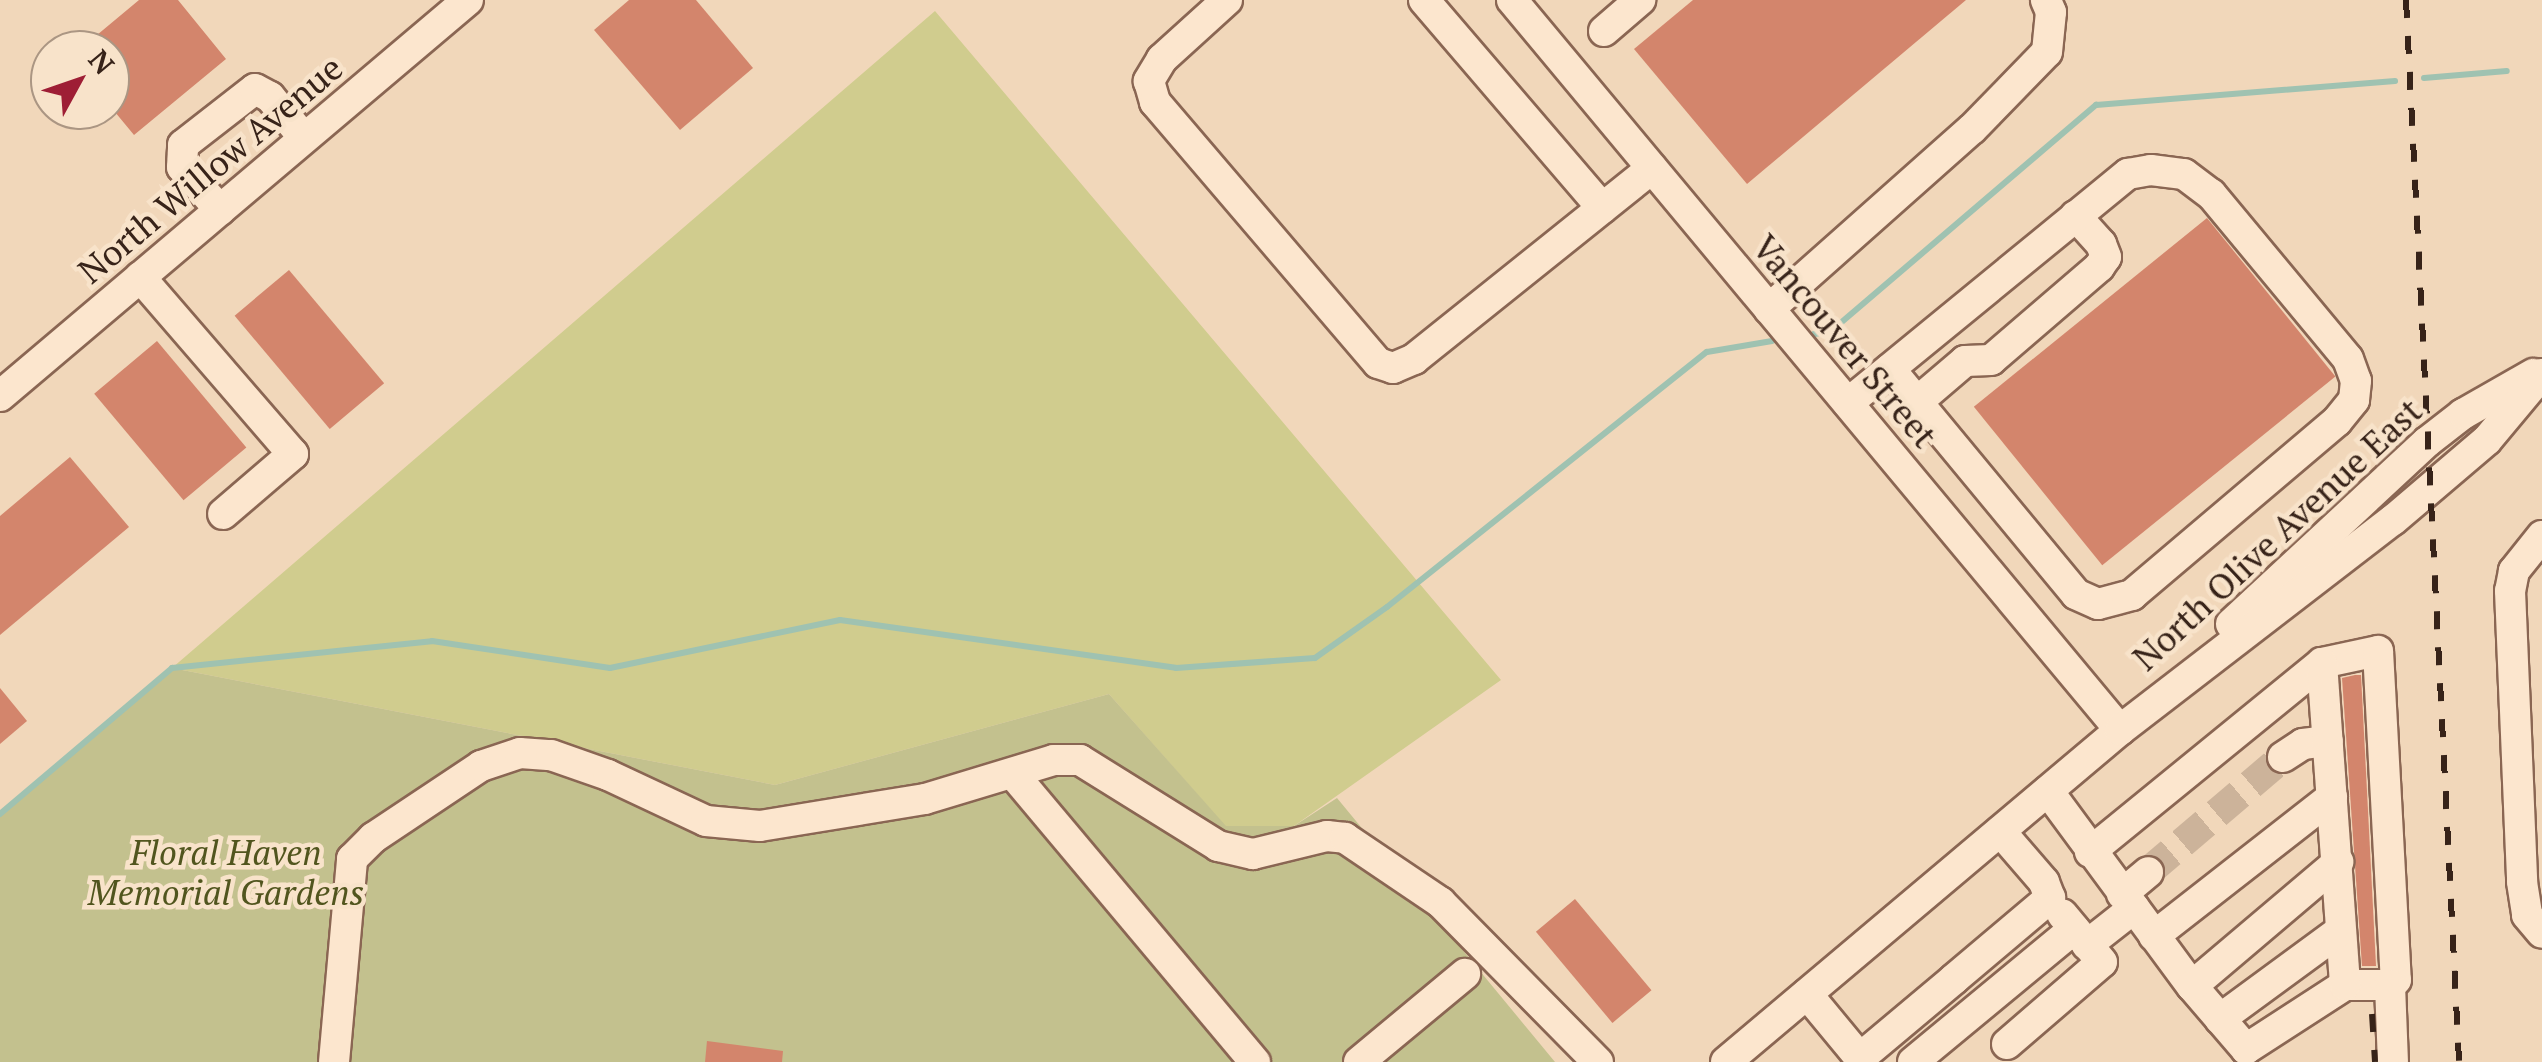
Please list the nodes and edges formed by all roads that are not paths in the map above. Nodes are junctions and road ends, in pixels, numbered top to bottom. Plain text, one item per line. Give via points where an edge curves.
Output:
1 (468, 0) edge
2 (1227, 0) edge
3 (1424, 0) edge
4 (1640, 0) edge
5 (2046, 0) edge
6 (1525, 5) edge
7 (1604, 30) dead end
8 (304, 138) junction
9 (1652, 168) junction
10 (1602, 208) junction
11 (220, 210) junction
12 (2076, 216) junction
13 (140, 277) junction
14 (1769, 309) junction
15 (1890, 369) junction
16 (2542, 371) edge
17 (3, 388) edge
18 (1917, 402) junction
19 (1848, 403) junction
20 (222, 514) dead end
21 (2542, 536) edge
22 (2055, 569) junction
23 (2015, 604) junction
24 (2322, 663) junction
25 (2120, 730) junction
26 (2328, 741) junction
27 (2283, 757) tunnel mouth
28 (1014, 775) junction
29 (2048, 791) junction
30 (2332, 797) junction
31 (2000, 831) junction
32 (2090, 852) junction
33 (2338, 862) junction
34 (2148, 872) tunnel mouth
35 (2532, 874) edge
36 (2050, 898) junction
37 (2128, 901) junction
38 (2340, 931) junction
39 (2542, 933) edge
40 (2154, 936) junction
41 (2088, 945) junction
42 (1464, 974) dead end
43 (1954, 979) junction
44 (2345, 985) junction
45 (2390, 985) junction
46 (2192, 986) junction
47 (1807, 994) junction
48 (1978, 1007) junction
49 (2220, 1019) junction
50 (2015, 1053) edge
51 (2249, 1056) edge
52 (1860, 1060) edge
53 (334, 1062) edge
54 (1255, 1062) edge
55 (1359, 1062) edge
56 (1598, 1062) edge
57 (1726, 1062) edge
58 (1913, 1062) edge
59 (2392, 1062) edge

1 - 8 street, North Willow Avenue
2 - 10 street via 1162,58 1149,81 1155,102 1378,363 1393,368 1414,359
3 - 10 street
4 - 7 street
5 - 14 street via 2047,52 1972,129
6 - 9 street, Vancouver Street
8 - 11 street, North Willow Avenue
8 - 11 street via 270,96 255,89 182,146 182,167
9 - 10 street
9 - 14 street, Vancouver Street
11 - 13 street, North Willow Avenue
12 - 15 street
12 - 18 street via 2101,244 2106,258 2099,267 1991,360 1965,361
12 - 22 street via 2128,174 2184,174 2239,226 2348,360 2356,381 2354,400 2336,421 2132,595 2098,604 2076,594
13 - 17 street, North Willow Avenue
13 - 20 street via 293,454
14 - 19 street, Vancouver Street
15 - 18 street
15 - 19 street
16 - 25 street, North Olive Avenue East via 2488,440 2394,520
18 - 22 street
19 - 23 street, Vancouver Street
21 - 35 street via 2514,571 2510,591
22 - 23 street
23 - 25 street, Vancouver Street
24 - 26 street
24 - 32 street
24 - 45 street via 2378,651 2396,980
25 - 29 street, North Olive Avenue East
26 - 27 street via 2303,744
26 - 30 street
28 - 53 street via 925,799 760,826 706,821 550,755 520,754 481,766 352,859
28 - 54 street
28 - 56 street via 1054,760 1080,760 1218,846 1252,854 1326,836 1345,838 1440,902
29 - 31 street, North Olive Avenue East
29 - 32 street
30 - 33 street
30 - 40 street
31 - 36 street
31 - 47 street, North Olive Avenue East
32 - 37 street
33 - 38 street
33 - 46 street
34 - 37 street
35 - 39 street via 2527,915
36 - 41 street
36 - 43 street
37 - 40 street
37 - 41 street
38 - 44 street
38 - 49 street
40 - 46 street
41 - 48 street
41 - 50 street
42 - 55 street
43 - 48 street
43 - 52 street
44 - 45 street
44 - 51 street
45 - 59 street
46 - 49 street
47 - 52 street
47 - 57 street, North Olive Avenue East
48 - 50 street
48 - 58 street
49 - 51 street

